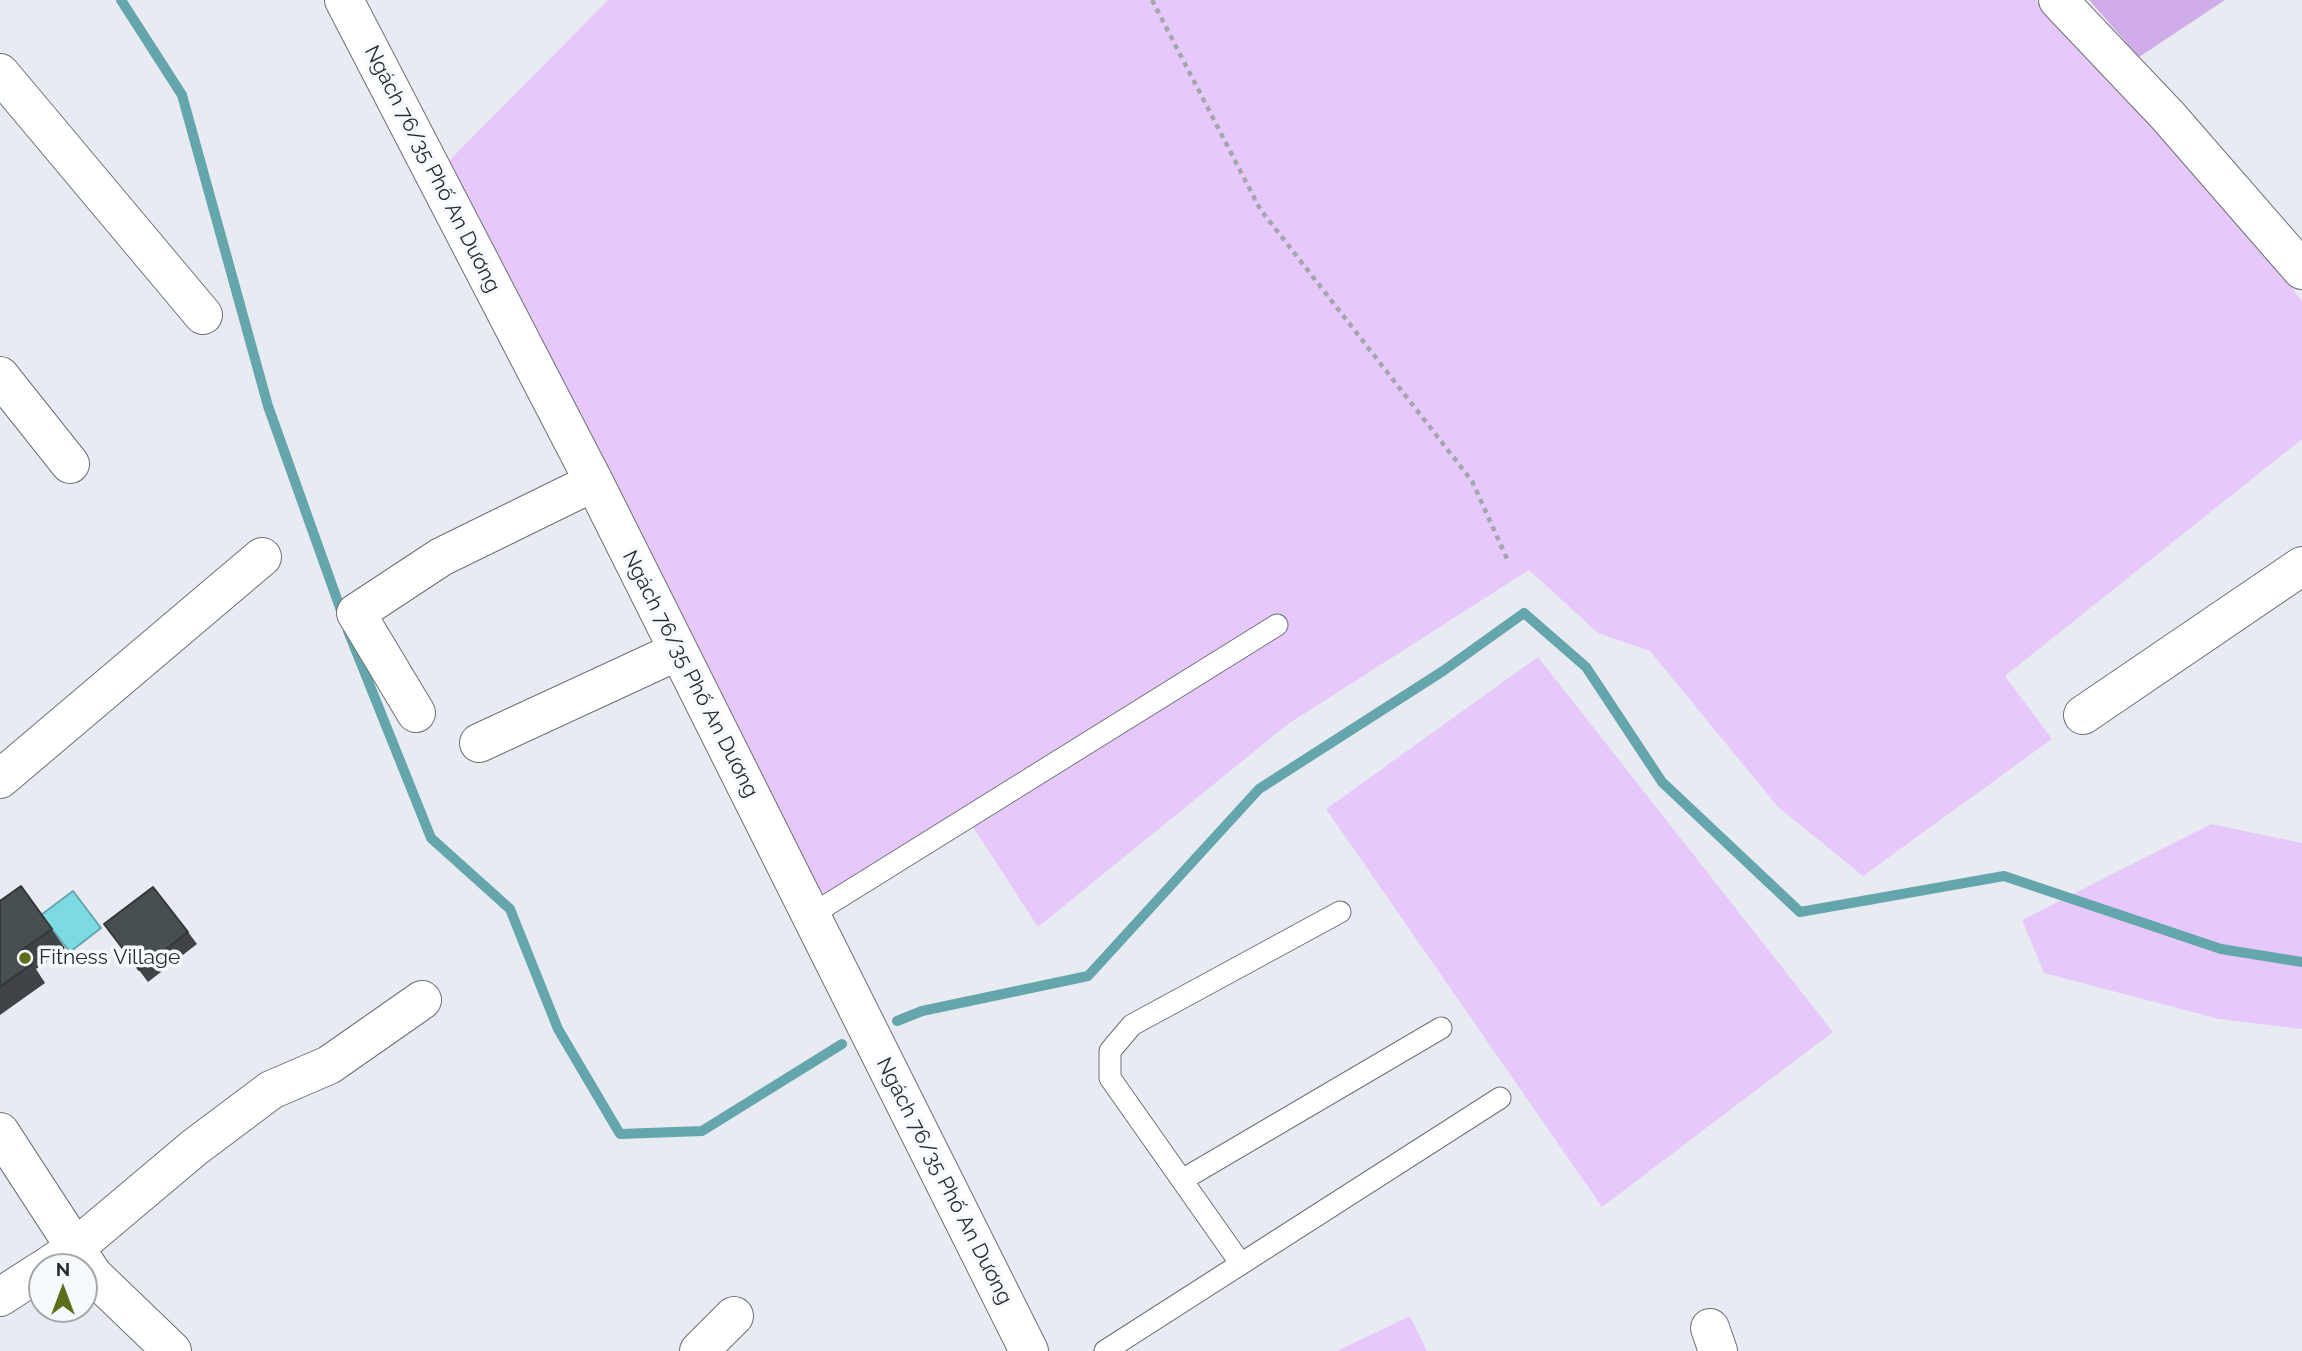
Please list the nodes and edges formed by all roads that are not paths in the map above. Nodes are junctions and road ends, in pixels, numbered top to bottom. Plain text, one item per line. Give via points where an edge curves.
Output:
1 (344, 0) edge
2 (2058, 0) edge
3 (0, 73) edge
4 (2302, 270) edge
5 (203, 315) dead end
6 (4, 391) edge
7 (70, 464) dead end
8 (594, 482) junction
9 (262, 557) dead end
10 (2302, 566) edge
11 (1277, 625) dead end
12 (678, 651) junction
13 (416, 713) dead end
14 (2083, 715) dead end
15 (478, 743) dead end
16 (0, 779) edge
17 (1340, 912) dead end
18 (811, 915) junction
19 (422, 1000) dead end
20 (1441, 1028) dead end
21 (1500, 1097) dead end
22 (0, 1132) edge
23 (1182, 1180) junction
24 (59, 1253) edge
25 (67, 1253) edge
26 (1241, 1264) junction
27 (28, 1279) edge
28 (98, 1280) edge
29 (0, 1297) edge
30 (734, 1316) dead end
31 (172, 1351) edge
32 (699, 1351) edge
33 (1029, 1351) edge
34 (1105, 1351) edge

1 - 8 street, Ngách 76/35 Phố An Dương
2 - 4 street via 2168,116
3 - 5 street
6 - 7 street
8 - 12 street, Ngách 76/35 Phố An Dương
8 - 13 street via 441,557 356,613
9 - 16 street
10 - 14 street
11 - 18 lane
12 - 15 street
12 - 18 street, Ngách 76/35 Phố An Dương
17 - 23 lane via 1132,1025 1110,1051 1110,1078
18 - 33 street, Ngách 76/35 Phố An Dương
19 - 25 street via 329,1065 271,1090
20 - 23 lane
21 - 26 lane
22 - 24 street
23 - 26 lane
26 - 34 lane
27 - 29 street
28 - 31 street
30 - 32 street

